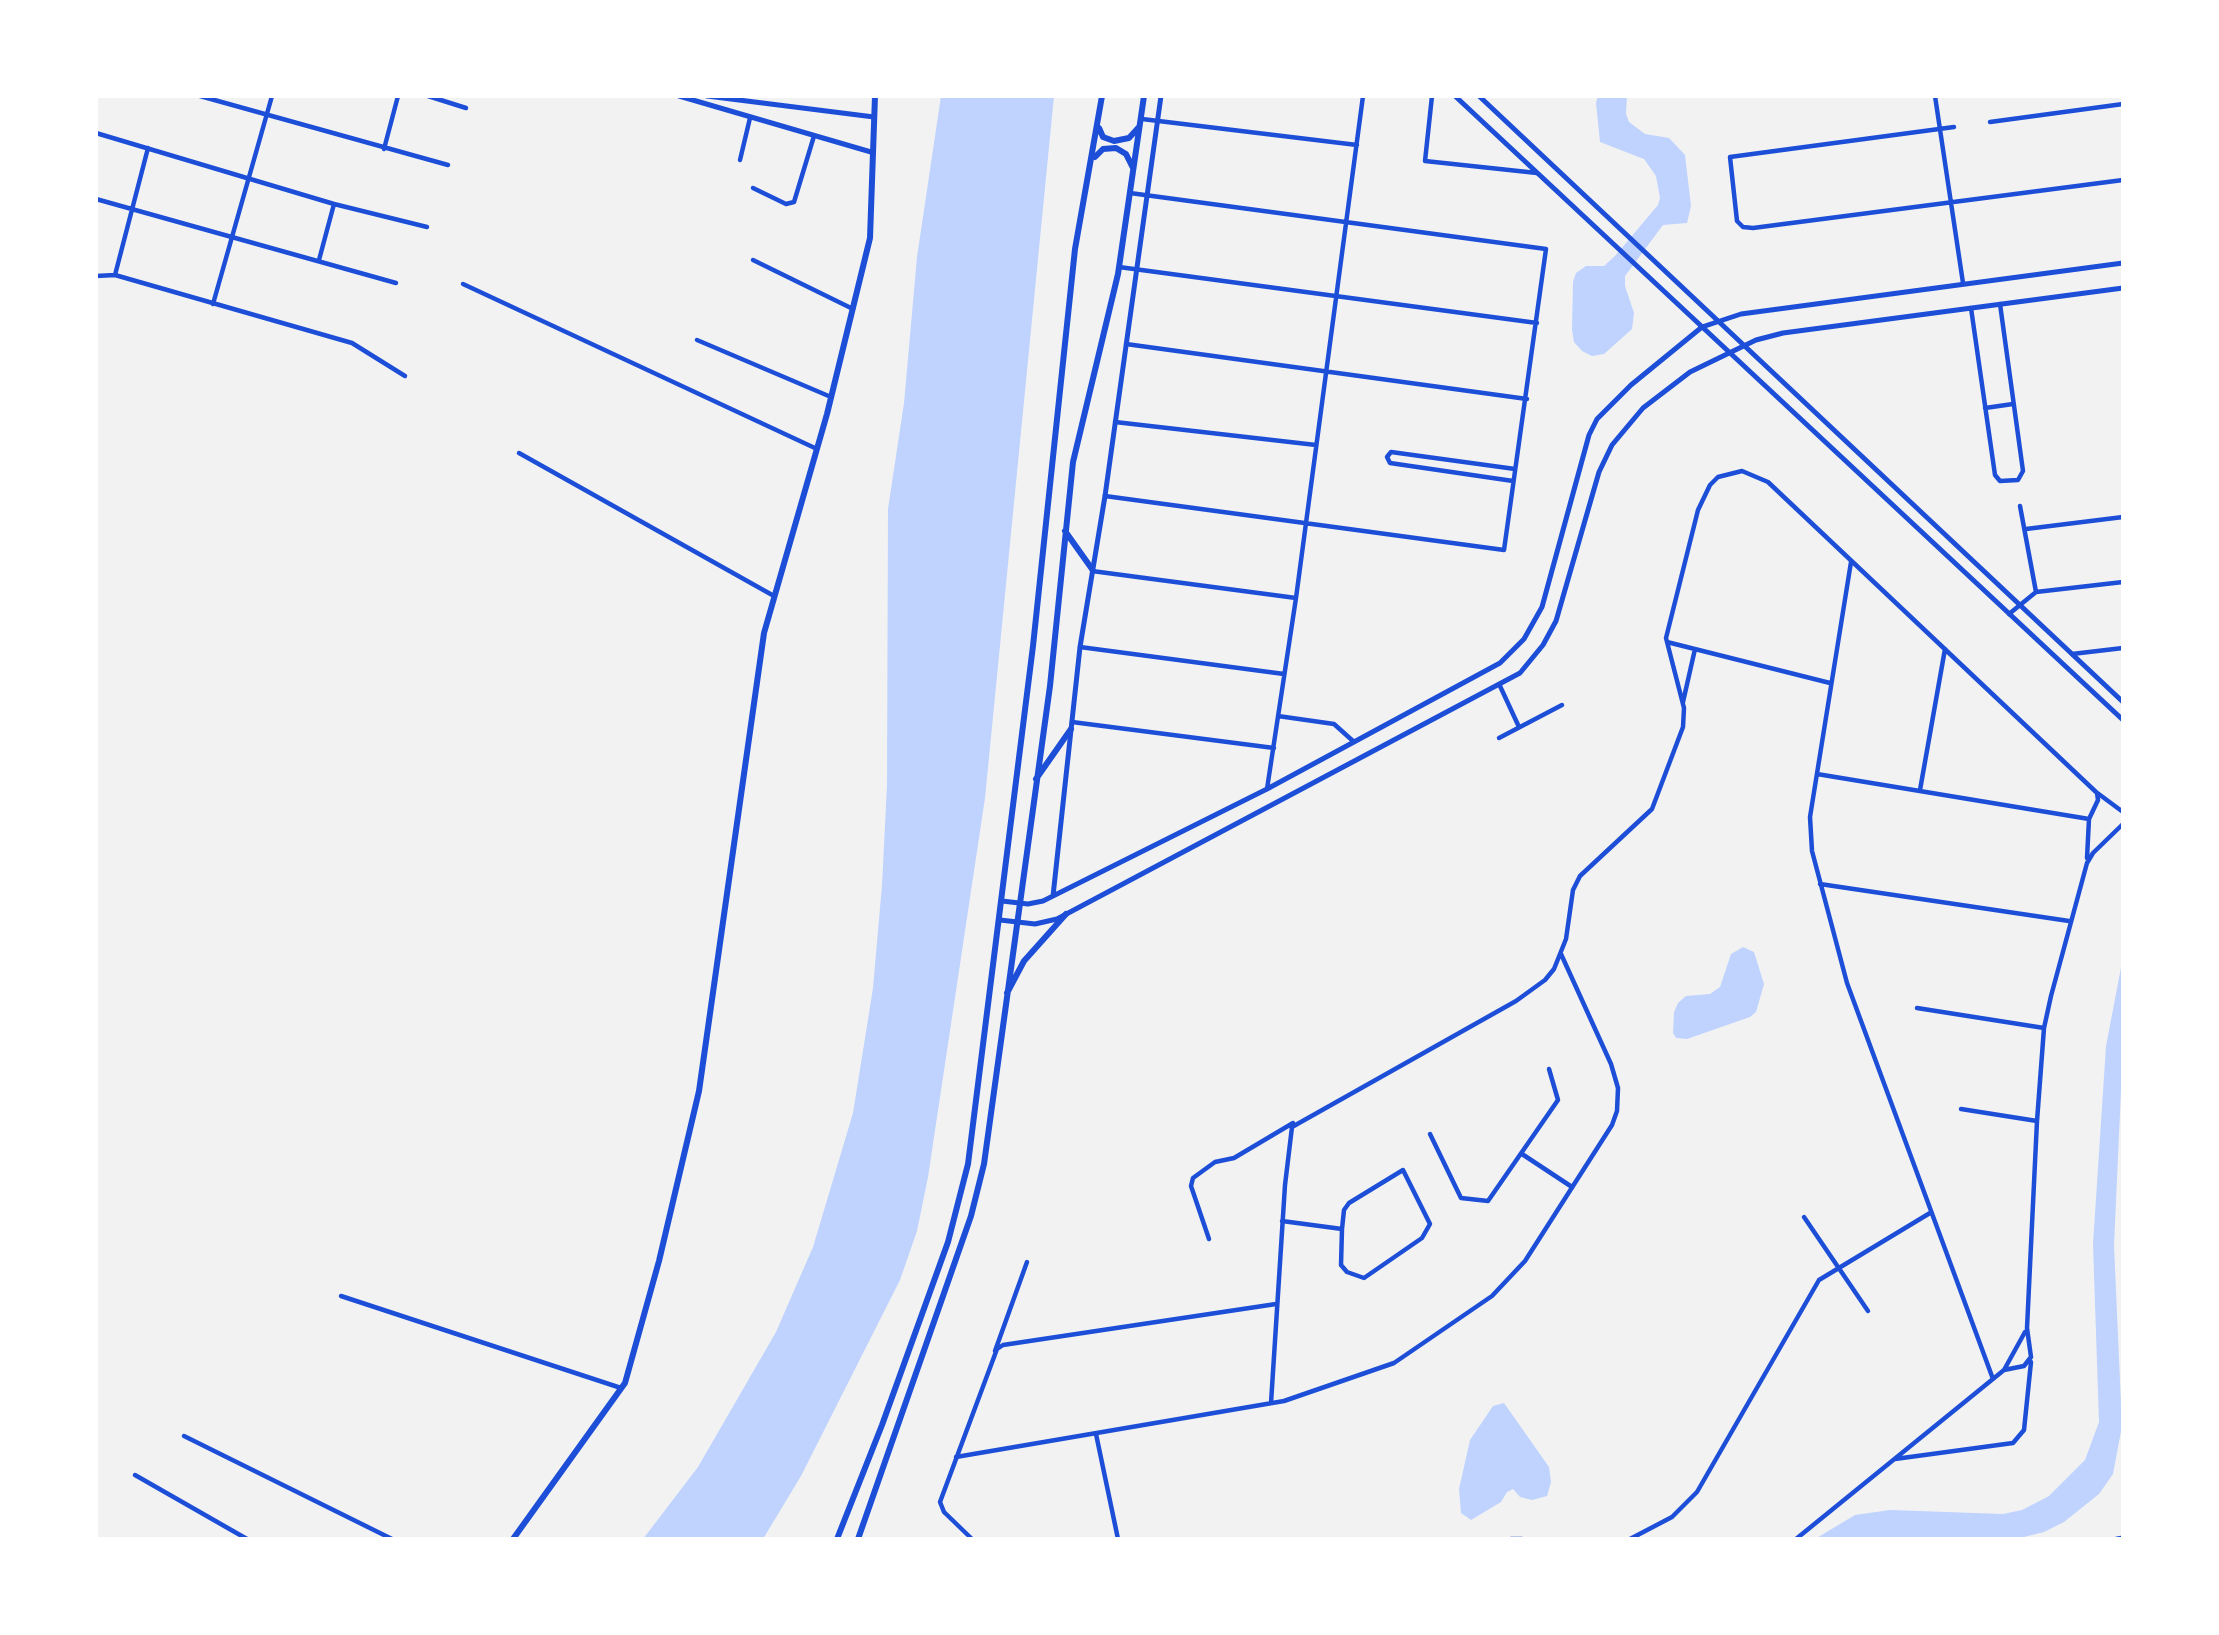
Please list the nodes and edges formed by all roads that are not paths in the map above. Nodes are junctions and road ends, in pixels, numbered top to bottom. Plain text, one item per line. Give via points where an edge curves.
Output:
1 (200, 96) edge
2 (272, 96) edge
3 (398, 96) edge
4 (428, 96) edge
5 (679, 96) edge
6 (707, 96) edge
7 (875, 96) edge
8 (1102, 96) edge
9 (1144, 96) edge
10 (1161, 96) edge
11 (1363, 96) edge
12 (1432, 96) edge
13 (1455, 96) edge
14 (1479, 96) edge
15 (1935, 96) edge
16 (2123, 104) edge
17 (466, 108) dead end
18 (267, 116) junction
19 (874, 117) junction
20 (750, 118) junction
21 (1159, 120) junction
22 (1141, 121) junction
23 (1990, 122) dead end
24 (1099, 126) junction
25 (1954, 127) dead end
26 (1940, 129) junction
27 (96, 133) edge
28 (814, 136) junction
29 (1357, 145) junction
30 (148, 148) junction
31 (384, 149) junction
32 (872, 152) junction
33 (740, 160) dead end
34 (1093, 162) junction
35 (449, 165) dead end
36 (1134, 169) junction
37 (1537, 173) junction
38 (249, 179) junction
39 (2123, 180) edge
40 (753, 188) dead end
41 (1130, 193) junction
42 (1148, 196) junction
43 (96, 199) edge
44 (1951, 203) junction
45 (334, 204) junction
46 (132, 209) junction
47 (1346, 223) junction
48 (427, 227) dead end
49 (232, 239) junction
50 (318, 260) junction
51 (753, 260) dead end
52 (2123, 263) edge
53 (1119, 267) junction
54 (1137, 270) junction
55 (97, 275) edge
56 (115, 275) junction
57 (396, 283) dead end
58 (1963, 283) junction
59 (463, 284) dead end
60 (2123, 288) edge
61 (1336, 297) junction
62 (213, 304) junction
63 (2000, 304) junction
64 (1971, 308) junction
65 (853, 309) junction
66 (1716, 321) junction
67 (1537, 323) junction
68 (1702, 327) junction
69 (697, 340) dead end
70 (1126, 344) junction
71 (1743, 346) junction
72 (1730, 353) junction
73 (1326, 371) junction
74 (405, 376) dead end
75 (831, 397) junction
76 (1527, 399) junction
77 (2013, 404) junction
78 (1986, 408) junction
79 (1115, 422) junction
80 (1316, 445) junction
81 (817, 449) junction
82 (519, 453) dead end
83 (1515, 469) junction
84 (1513, 481) junction
85 (1105, 496) junction
86 (2020, 506) dead end
87 (2123, 517) edge
88 (1307, 522) junction
89 (2026, 528) junction
90 (1065, 531) junction
91 (1851, 561) junction
92 (1092, 570) junction
93 (2123, 582) edge
94 (2036, 592) junction
95 (775, 597) junction
96 (1296, 598) junction
97 (2018, 604) junction
98 (2009, 614) junction
99 (1667, 642) junction
100 (1080, 647) junction
101 (2123, 648) edge
102 (1695, 649) junction
103 (1945, 649) junction
104 (2072, 654) junction
105 (1284, 674) junction
106 (1830, 683) junction
107 (1500, 686) junction
108 (2123, 702) edge
109 (1683, 703) junction
110 (1562, 705) dead end
111 (1278, 716) junction
112 (2123, 720) edge
113 (1072, 725) junction
114 (1519, 727) junction
115 (1499, 738) dead end
116 (1353, 741) junction
117 (1274, 748) junction
118 (1817, 774) junction
119 (1035, 780) junction
120 (1267, 789) junction
121 (1920, 790) junction
122 (2096, 792) junction
123 (2123, 812) edge
124 (2089, 820) junction
125 (2123, 824) edge
126 (2085, 869) junction
127 (1820, 884) junction
128 (1053, 896) junction
129 (1002, 901) junction
130 (1019, 903) junction
131 (1066, 914) junction
132 (1000, 920) junction
133 (2070, 921) junction
134 (1016, 922) junction
135 (1561, 954) junction
136 (1004, 998) junction
137 (1917, 1008) dead end
138 (2044, 1027) junction
139 (1549, 1069) dead end
140 (1961, 1109) dead end
141 (2037, 1121) junction
142 (1297, 1122) junction
143 (1430, 1134) dead end
144 (1522, 1154) junction
145 (1572, 1187) junction
146 (1930, 1213) junction
147 (1804, 1217) dead end
148 (1282, 1222) junction
149 (1342, 1228) junction
150 (1209, 1239) dead end
151 (1027, 1262) dead end
152 (1839, 1267) junction
153 (341, 1296) dead end
154 (1276, 1304) junction
155 (1868, 1311) dead end
156 (2027, 1328) junction
157 (993, 1354) junction
158 (2031, 1357) junction
159 (2004, 1370) junction
160 (1993, 1379) junction
161 (621, 1388) junction
162 (1270, 1403) junction
163 (1096, 1434) junction
164 (184, 1436) dead end
165 (956, 1457) junction
166 (1895, 1459) junction
167 (135, 1475) dead end
168 (2123, 1538) edge
169 (247, 1539) edge
170 (392, 1539) edge
171 (513, 1539) edge
172 (839, 1539) edge
173 (858, 1539) edge
174 (972, 1539) edge
175 (1118, 1539) edge
176 (1511, 1539) edge
177 (1522, 1539) edge
178 (1630, 1539) edge
179 (1796, 1539) edge
180 (2117, 1539) edge

1 - 18 street
2 - 18 street
3 - 31 street
4 - 17 street
5 - 20 street
6 - 19 street
7 - 19 main road
8 - 24 main road
9 - 22 main road
10 - 21 street
11 - 29 street
12 - 37 street via 1425,161
13 - 37 street
14 - 66 street
15 - 26 street
16 - 23 street
18 - 31 street
18 - 38 street
19 - 32 main road
20 - 28 street
20 - 33 street
21 - 22 street
21 - 29 street
21 - 42 street
22 - 24 main road via 1129,138 1114,141 1103,137
22 - 36 main road
24 - 34 main road
25 - 26 street
26 - 44 street
26 - 44 street via 1730,157 1737,221 1753,228
27 - 30 street
28 - 32 street
28 - 40 street via 793,202 786,204
29 - 47 street
30 - 38 street
30 - 46 street
31 - 35 street
32 - 65 main road via 870,239
34 - 36 main road via 1099,152 1116,148 1130,158
34 - 129 main road via 1075,249
36 - 41 main road
37 - 68 street
38 - 45 street
38 - 49 street
39 - 44 street
41 - 42 street
41 - 53 main road
42 - 47 street
42 - 54 street
43 - 46 street
44 - 58 street
45 - 48 street
45 - 50 street
46 - 49 street
46 - 56 street
47 - 61 street
47 - 67 street via 1546,249
49 - 50 street
49 - 62 street
50 - 57 street
51 - 65 street
52 - 58 street
53 - 54 street
53 - 90 main road via 1073,463
54 - 61 street
54 - 70 street
55 - 56 street
56 - 62 street
58 - 66 street
59 - 81 street
60 - 63 street
61 - 67 street
61 - 73 street
62 - 74 street via 352,343
63 - 64 street
63 - 77 street
64 - 71 street via 1783,333
64 - 78 street
65 - 75 main road
66 - 68 street
66 - 71 street
67 - 76 street
68 - 72 street
68 - 116 street via 1597,419 1546,594 1517,648 1490,669
69 - 75 street
70 - 73 street
70 - 79 street
71 - 72 street
71 - 97 street
72 - 98 street
72 - 107 street via 1673,383 1643,408 1612,445 1599,472 1551,632 1520,673
73 - 76 street
73 - 80 street
75 - 81 main road
76 - 83 street
77 - 78 street
77 - 78 street via 2023,471 2018,480 1997,479
79 - 80 street
79 - 85 street
80 - 88 street
81 - 95 main road
82 - 95 street
83 - 84 street
83 - 84 street via 1391,452 1387,457 1393,464
84 - 88 street via 1504,550
85 - 88 street
85 - 92 street
86 - 89 street
87 - 89 street
88 - 96 street
89 - 94 street
90 - 92 main road
90 - 119 main road via 1050,687
91 - 99 street via 1766,480 1742,471 1721,475 1710,485 1698,510
91 - 103 street
91 - 106 street
92 - 96 street
92 - 100 street
93 - 94 street
94 - 97 street
95 - 161 main road via 764,633 699,1091 659,1261
96 - 105 street
97 - 98 street
97 - 104 street
98 - 112 street
99 - 102 street
99 - 109 street
100 - 105 street
100 - 113 street
101 - 104 street
102 - 106 street
102 - 109 street
103 - 121 street
103 - 122 street
104 - 108 street
105 - 111 street
106 - 118 street
107 - 114 street
107 - 131 street
109 - 135 street via 1683,727 1655,804 1580,876
110 - 114 street
111 - 116 street via 1334,724
111 - 117 street
113 - 117 street
113 - 119 main road
113 - 128 street
114 - 115 street
116 - 120 street
117 - 120 street
118 - 121 street
118 - 127 street via 1810,824
119 - 130 main road
120 - 128 street
121 - 124 street
122 - 123 street
122 - 124 street via 2098,800
124 - 126 street
125 - 126 street via 2093,853
126 - 133 street
127 - 133 street
127 - 146 street via 1847,983
128 - 130 street via 1034,904
129 - 130 street
129 - 132 main road
130 - 134 main road
131 - 134 street via 1046,923
131 - 136 main road via 1024,961
132 - 134 street
132 - 172 main road via 957,1216
133 - 138 street
134 - 136 main road
135 - 142 street via 1545,980 1516,1001
135 - 145 street via 1611,1063 1619,1096 1612,1125
136 - 173 main road via 979,1190
137 - 138 street
138 - 141 street
139 - 144 street via 1558,1100
140 - 141 street
141 - 156 street
142 - 148 street via 1291,1131
142 - 150 street via 1234,1158 1215,1162 1193,1178 1191,1186
143 - 144 street via 1464,1200 1488,1201
144 - 145 street
145 - 162 street via 1525,1261 1485,1302 1394,1363
146 - 152 street
146 - 160 street
147 - 152 street
148 - 149 street
148 - 154 street
149 - 149 street via 1349,1203 1403,1170 1430,1224 1422,1238 1364,1278 1341,1265
151 - 157 street
152 - 155 street
152 - 178 street via 1815,1285 1692,1499 1672,1517
153 - 161 street
154 - 157 street via 1003,1345
154 - 162 street
156 - 158 street
156 - 159 street
157 - 165 street
158 - 159 street via 2024,1366
158 - 166 street via 2024,1430 2013,1443
159 - 160 street
160 - 166 street
161 - 171 main road
162 - 163 street
163 - 165 street
163 - 175 street
164 - 170 street
165 - 174 street via 941,1507
166 - 179 street
167 - 169 street
168 - 180 street
176 - 177 street

